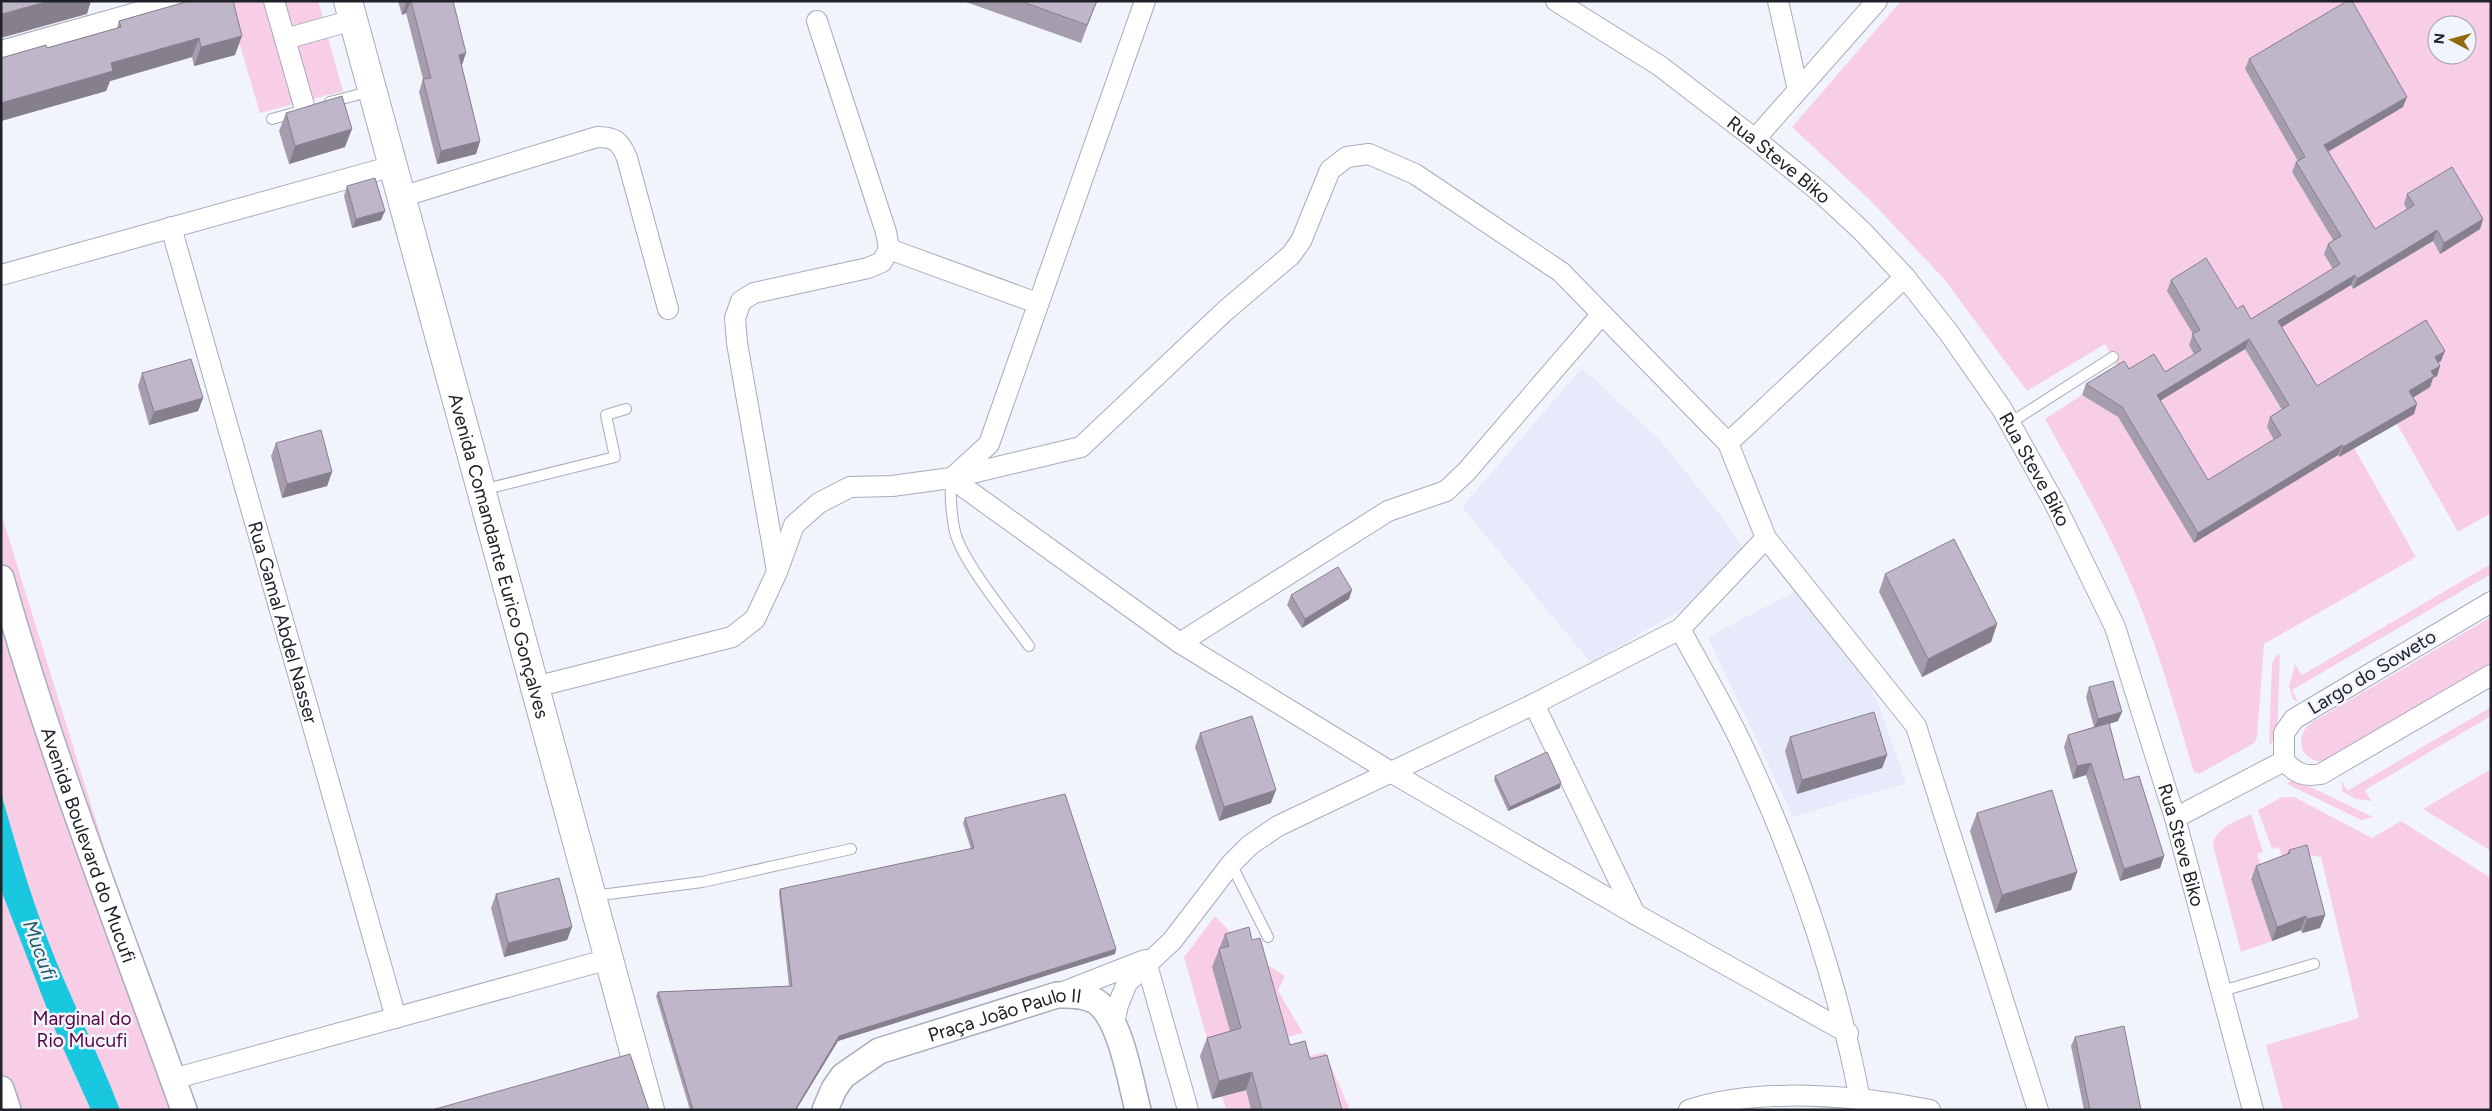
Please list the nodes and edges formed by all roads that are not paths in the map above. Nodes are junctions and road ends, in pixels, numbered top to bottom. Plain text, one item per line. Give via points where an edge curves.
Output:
1 (178, 1) edge
2 (274, 1) edge
3 (1145, 1) edge
4 (1556, 1) edge
5 (1778, 1) edge
6 (1877, 1) edge
7 (116, 10) edge
8 (351, 11) edge
9 (817, 21) dead end
10 (285, 39) junction
11 (1, 52) edge
12 (373, 90) junction
13 (1798, 90) junction
14 (313, 107) junction
15 (272, 119) dead end
16 (1755, 139) junction
17 (393, 166) junction
18 (402, 197) junction
19 (171, 227) junction
20 (889, 249) junction
21 (1, 275) edge
22 (1905, 277) junction
23 (1037, 303) junction
24 (668, 309) dead end
25 (1602, 314) junction
26 (2112, 358) dead end
27 (626, 409) dead end
28 (2010, 423) junction
29 (1728, 443) junction
30 (951, 478) junction
31 (481, 491) junction
32 (1766, 538) junction
33 (777, 572) junction
34 (1, 578) edge
35 (2491, 602) edge
36 (1680, 629) junction
37 (1180, 643) junction
38 (1029, 646) dead end
39 (2491, 676) edge
40 (535, 686) junction
41 (1534, 704) junction
42 (2284, 761) junction
43 (1389, 772) junction
44 (2175, 818) junction
45 (851, 849) dead end
46 (1231, 864) junction
47 (592, 896) junction
48 (1635, 914) junction
49 (1268, 937) dead end
50 (609, 959) junction
51 (1152, 960) junction
52 (2314, 964) dead end
53 (2222, 991) junction
54 (1057, 994) junction
55 (396, 1018) junction
56 (1114, 1023) junction
57 (1848, 1033) junction
58 (173, 1079) junction
59 (1, 1089) edge
60 (1860, 1099) junction
61 (1797, 1103) edge
62 (825, 1108) edge
63 (8, 1110) edge
64 (184, 1110) edge
65 (650, 1110) edge
66 (1138, 1110) edge
67 (1188, 1110) edge
68 (1689, 1110) edge
69 (1930, 1110) edge
70 (2038, 1110) edge
71 (2253, 1110) edge

1 - 7 street
2 - 10 street
3 - 23 street
4 - 16 street, Rua Steve Biko via 1660,66
5 - 13 street
6 - 13 street
7 - 11 street
8 - 10 street
8 - 12 main road, Avenida Comandante Eurico Gonçalves
9 - 20 street
10 - 14 street
12 - 14 lane
12 - 17 main road, Avenida Comandante Eurico Gonçalves
13 - 16 street
14 - 15 lane
16 - 22 street, Rua Steve Biko via 1821,193
17 - 18 main road, Avenida Comandante Eurico Gonçalves
17 - 19 street
18 - 24 street via 597,137 611,137 621,143 626,158
18 - 31 main road, Avenida Comandante Eurico Gonçalves
19 - 21 street
19 - 55 street, Rua Gamal Abdel Nasser
20 - 23 street
20 - 33 street via 882,262 868,268 754,293 741,301 735,318
22 - 28 street, Rua Steve Biko via 1949,333
22 - 29 street
23 - 30 street via 989,444
25 - 29 street
25 - 30 street via 1560,272 1415,174 1368,154 1347,157 1330,170 1301,241 1291,256 1226,311 1082,447
25 - 37 street via 1467,471 1446,491 1388,511
26 - 28 lane
27 - 31 lane via 606,415 615,457
28 - 44 street, Rua Steve Biko via 2056,504 2114,627
29 - 32 street
30 - 33 street via 892,486 850,487 819,503 794,526
30 - 37 street
30 - 38 lane via 955,534 965,556
31 - 40 main road, Avenida Comandante Eurico Gonçalves
32 - 36 street
32 - 70 street via 1916,726
33 - 40 street via 755,619 732,637
34 - 58 street, Avenida Boulevard do Mucufi via 57,761
35 - 42 street, Largo do Soweto via 2294,719 2284,733
36 - 41 street
36 - 57 street via 1746,752 1798,875
37 - 43 street
39 - 42 street via 2322,774 2306,776 2294,771
40 - 47 main road, Avenida Comandante Eurico Gonçalves
41 - 43 street
41 - 48 street
42 - 44 street
43 - 46 street via 1278,826 1250,845
43 - 48 street
44 - 53 street, Rua Steve Biko
45 - 47 lane via 702,882
46 - 49 lane
46 - 51 street via 1172,941
47 - 50 main road, Avenida Comandante Eurico Gonçalves
48 - 57 street
50 - 55 street
50 - 65 main road, Avenida Comandante Eurico Gonçalves
51 - 54 street
51 - 56 street via 1127,984
51 - 67 street
52 - 53 lane
53 - 71 street, Rua Steve Biko
54 - 56 street, Praça João Paulo II via 1092,999 1103,1007
54 - 62 street, Praça João Paulo II via 879,1051 843,1076
55 - 58 street
56 - 66 street, Praça João Paulo II
57 - 60 street
58 - 64 street, Avenida Boulevard do Mucufi
59 - 63 street
60 - 61 street
60 - 69 street
61 - 68 street via 1756,1096 1710,1103

